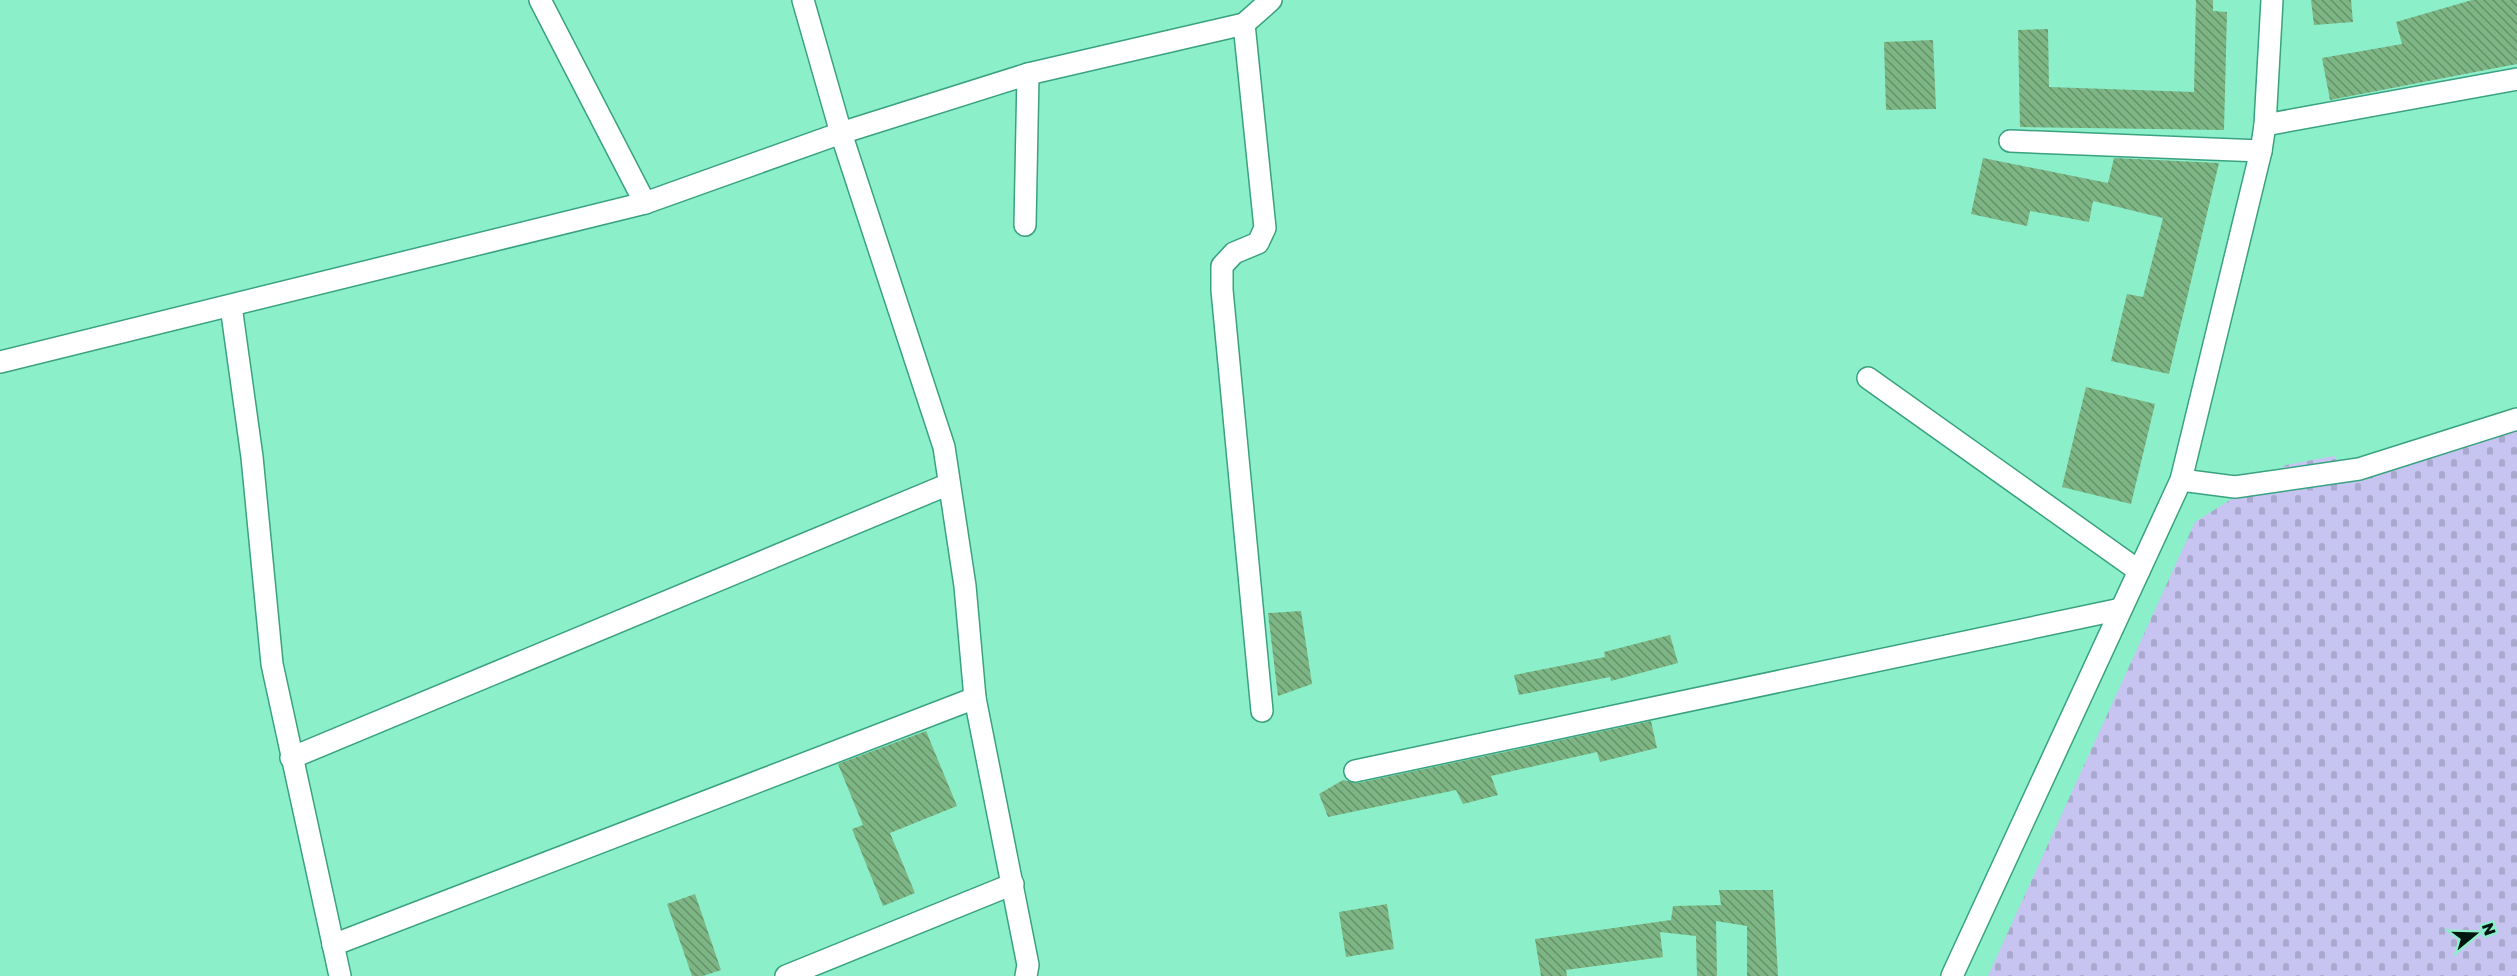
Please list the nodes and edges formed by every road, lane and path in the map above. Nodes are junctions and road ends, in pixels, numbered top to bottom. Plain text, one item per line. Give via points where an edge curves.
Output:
1 (540, 0) edge
2 (804, 0) edge
3 (1271, 0) edge
4 (2271, 0) edge
5 (1244, 24) junction
6 (1028, 74) junction
7 (2517, 79) edge
8 (2265, 125) junction
9 (841, 133) junction
10 (2010, 141) dead end
11 (2261, 151) junction
12 (645, 203) junction
13 (1024, 225) dead end
14 (231, 306) junction
15 (0, 362) edge
16 (1868, 378) dead end
17 (2517, 419) edge
18 (2181, 480) junction
19 (949, 484) junction
20 (2139, 571) junction
21 (2121, 609) junction
22 (975, 698) junction
23 (1262, 711) dead end
24 (291, 758) junction
25 (1355, 771) dead end
26 (1013, 884) junction
27 (333, 945) junction
28 (340, 976) edge
29 (786, 976) edge
30 (1026, 976) edge
31 (1952, 976) edge

1 - 12 street
2 - 9 street
3 - 5 street
4 - 8 street
5 - 6 street
5 - 23 street via 1265,228 1258,243 1234,253 1222,266 1222,290
6 - 9 street
6 - 13 street
7 - 8 street
8 - 11 street
9 - 12 street
9 - 19 street via 944,447
10 - 11 street
11 - 18 street
12 - 14 street
14 - 15 street
14 - 24 street via 252,457 272,664
16 - 20 street
17 - 18 street via 2359,469 2235,487
18 - 20 street
19 - 22 street via 965,586
19 - 24 street
20 - 21 street
21 - 25 street
21 - 31 street
22 - 26 street
22 - 27 street
24 - 27 street
26 - 29 street
26 - 30 street via 1028,965
27 - 28 street

